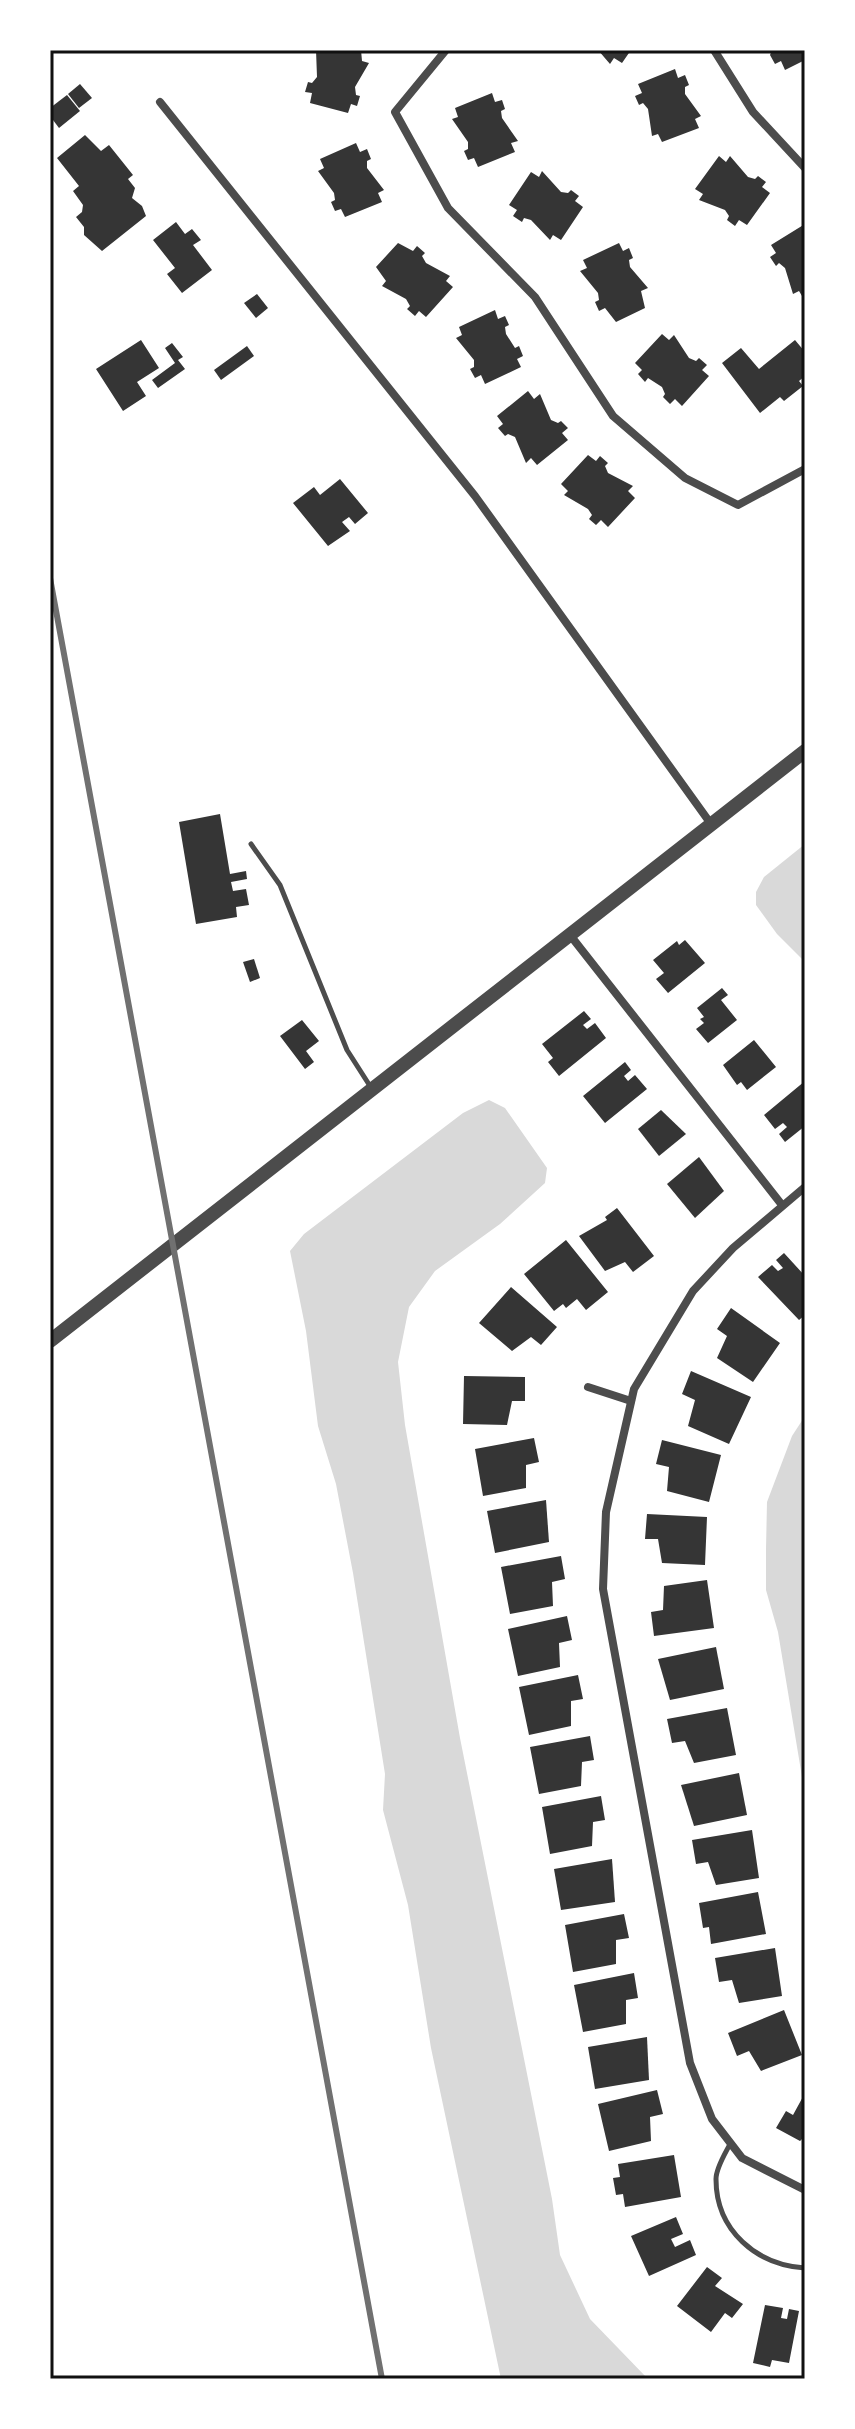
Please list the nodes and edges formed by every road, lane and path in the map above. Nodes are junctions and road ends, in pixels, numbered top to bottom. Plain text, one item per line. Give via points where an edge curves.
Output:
1 (446, 50) edge
2 (714, 50) edge
3 (160, 102) dead end
4 (805, 168) edge
5 (805, 469) edge
6 (805, 751) edge
7 (711, 824) junction
8 (251, 844) dead end
9 (570, 935) junction
10 (372, 1089) junction
11 (805, 1187) edge
12 (782, 1205) junction
13 (50, 1341) edge
14 (588, 1387) dead end
15 (631, 1401) junction
16 (730, 2142) junction
17 (805, 2190) edge
18 (805, 2268) edge

1 - 5 street via 395,112 448,208 535,297 613,416 685,478 738,505
2 - 4 street via 753,112
3 - 7 street via 475,496
6 - 7 street
7 - 9 street
8 - 10 lane via 280,885 347,1050
9 - 10 street
9 - 12 street
10 - 13 street
11 - 12 street
12 - 15 street via 693,1291
14 - 15 street
15 - 16 street via 606,1512 603,1589 690,2063 712,2119
16 - 17 street via 742,2158
16 - 18 lane via 716,2177 722,2213 744,2246 773,2264

